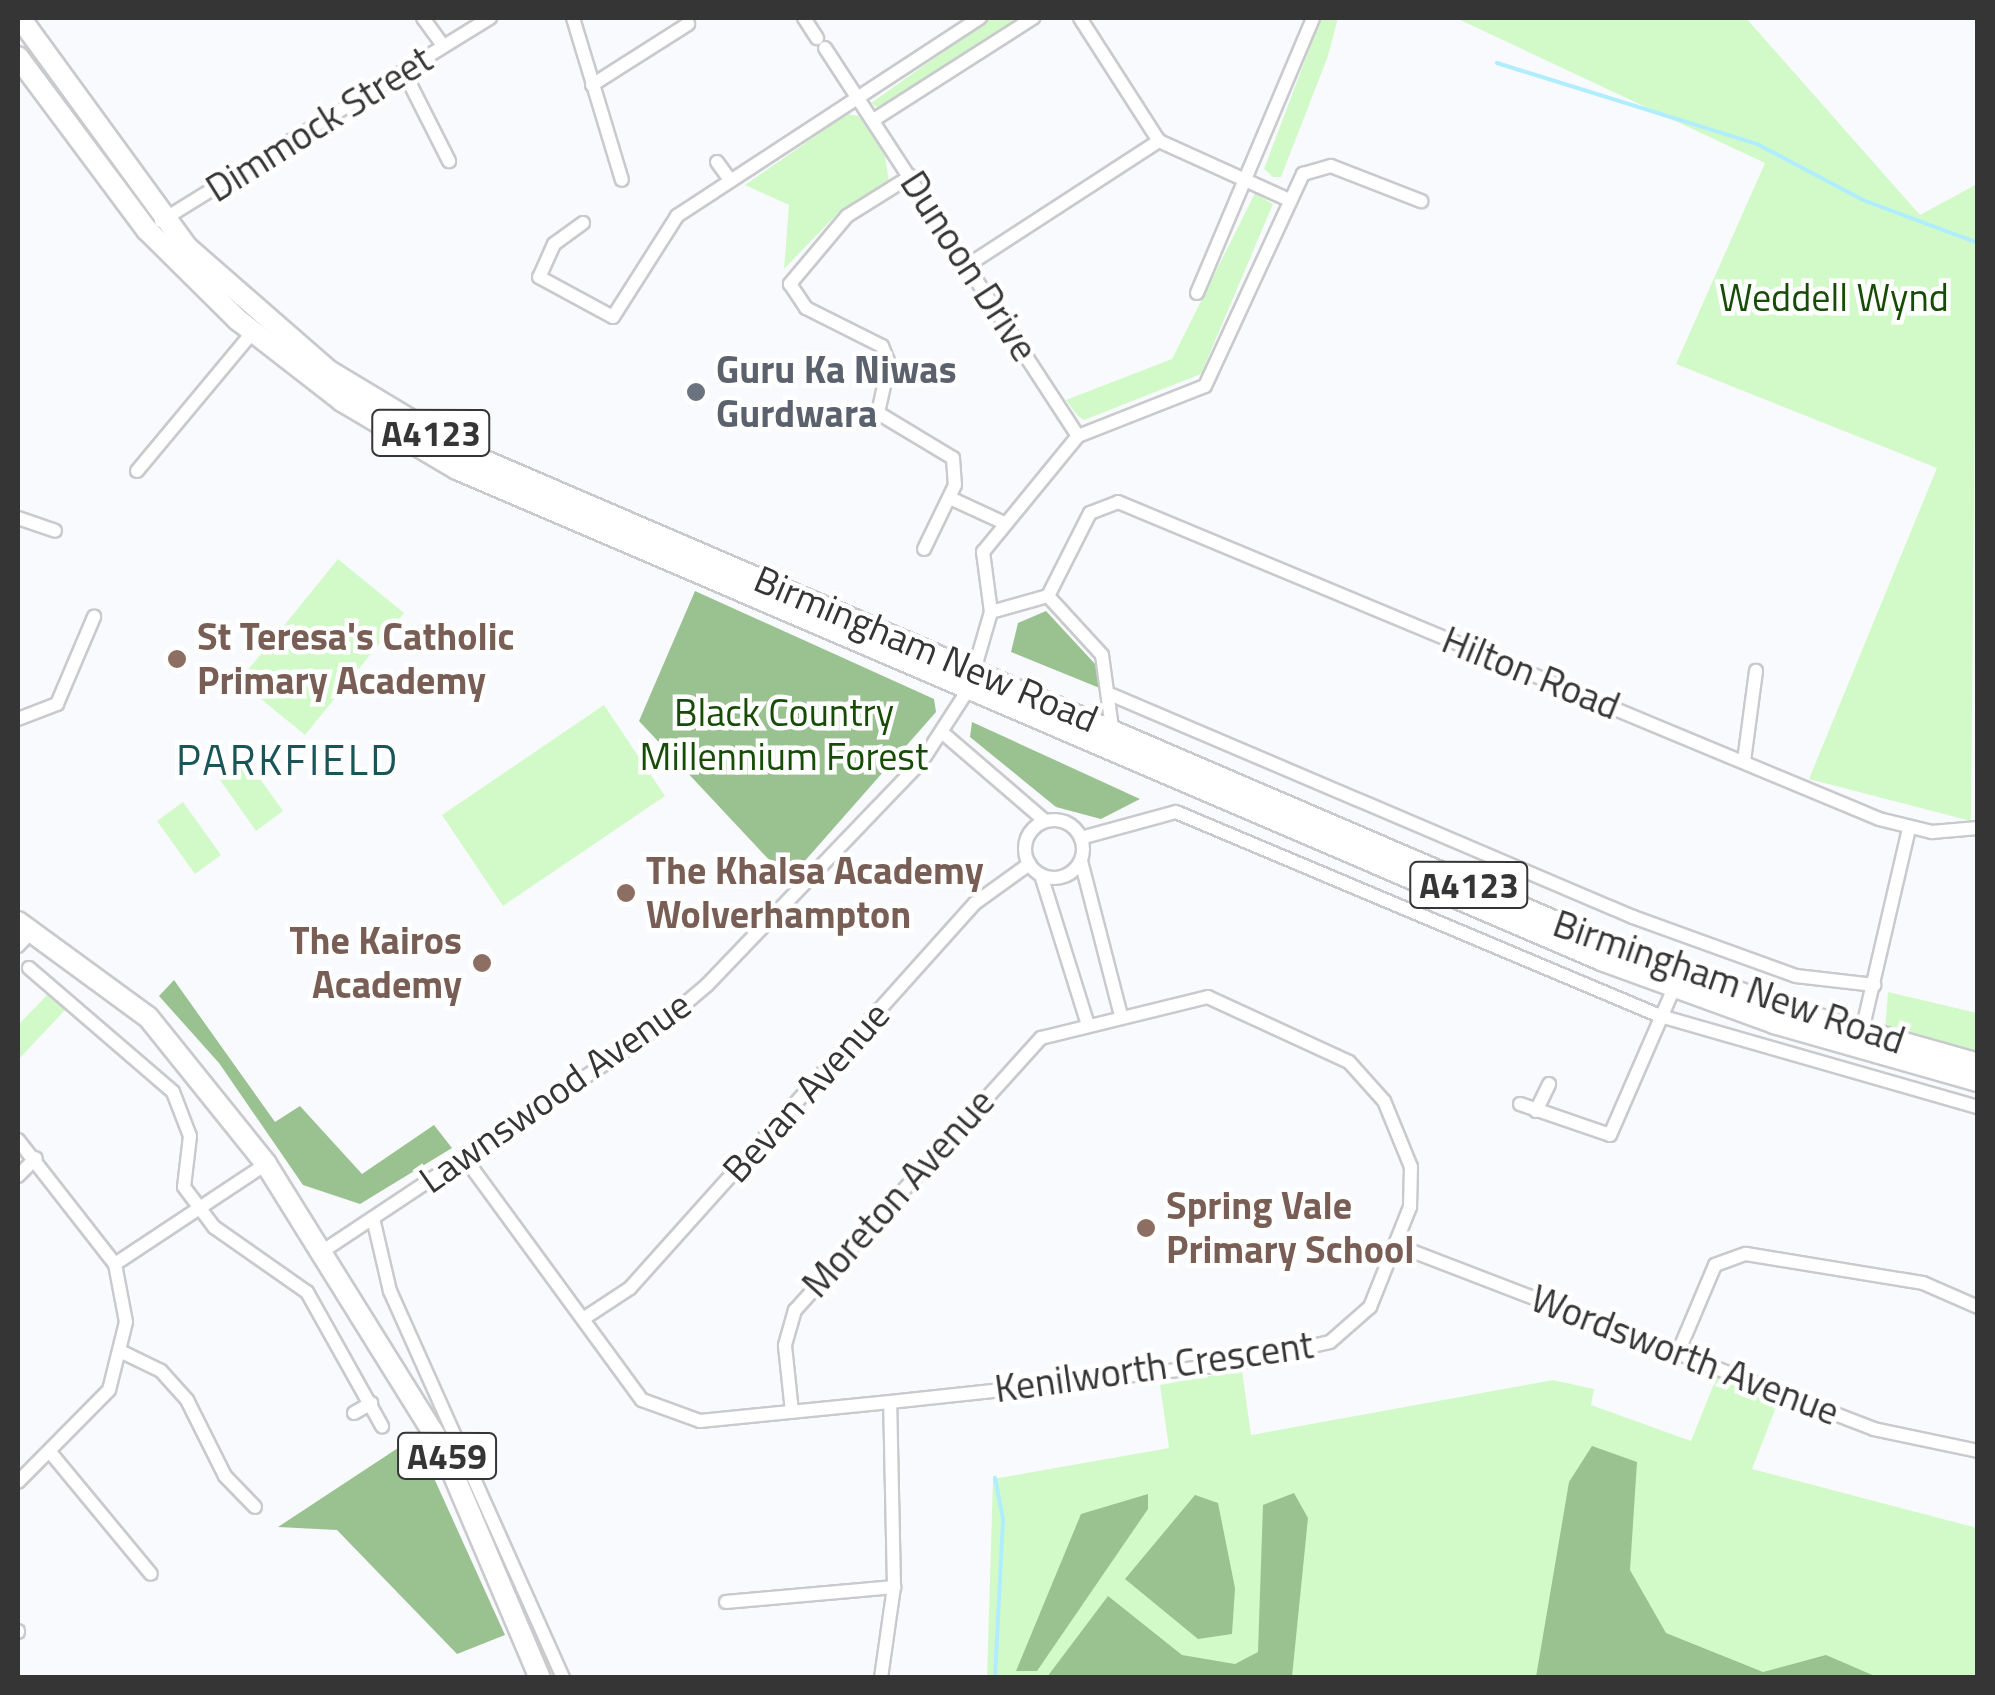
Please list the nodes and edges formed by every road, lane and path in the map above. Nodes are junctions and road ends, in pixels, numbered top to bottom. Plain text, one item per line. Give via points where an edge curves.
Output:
1 (20, 18) edge
2 (423, 18) edge
3 (490, 18) edge
4 (573, 18) edge
5 (804, 18) edge
6 (980, 18) edge
7 (1033, 18) edge
8 (1080, 18) edge
9 (1313, 18) edge
10 (688, 24) dead end
11 (443, 46) junction
12 (18, 57) edge
13 (404, 72) junction
14 (592, 85) junction
15 (860, 96) junction
16 (83, 113) junction
17 (875, 120) junction
18 (65, 128) junction
19 (1159, 140) junction
20 (449, 160) dead end
21 (717, 162) dead end
22 (910, 176) junction
23 (1246, 179) junction
24 (622, 180) dead end
25 (730, 180) junction
26 (1290, 200) junction
27 (1421, 202) dead end
28 (583, 223) dead end
29 (154, 225) junction
30 (968, 265) junction
31 (1197, 292) dead end
32 (253, 332) junction
33 (1078, 436) junction
34 (137, 471) dead end
35 (950, 498) junction
36 (18, 518) edge
37 (1002, 522) junction
38 (55, 531) dead end
39 (924, 549) dead end
40 (1048, 596) junction
41 (991, 612) junction
42 (94, 616) dead end
43 (975, 667) junction
44 (1756, 671) dead end
45 (968, 690) junction
46 (1112, 695) junction
47 (18, 719) edge
48 (1112, 728) junction
49 (944, 734) junction
50 (1744, 761) junction
51 (1045, 822) junction
52 (1909, 828) junction
53 (1978, 828) edge
54 (1081, 838) junction
55 (1082, 858) junction
56 (1029, 864) junction
57 (1040, 875) junction
58 (25, 926) edge
59 (18, 946) edge
60 (28, 968) dead end
61 (1874, 985) junction
62 (1674, 988) junction
63 (1120, 1012) junction
64 (1660, 1016) junction
65 (1087, 1022) junction
66 (1859, 1041) junction
67 (1978, 1064) edge
68 (1978, 1081) edge
69 (1549, 1084) dead end
70 (1520, 1104) dead end
71 (1978, 1107) edge
72 (1536, 1111) junction
73 (18, 1140) edge
74 (464, 1157) junction
75 (36, 1158) junction
76 (266, 1164) junction
77 (18, 1176) edge
78 (199, 1209) junction
79 (373, 1218) junction
80 (1396, 1244) junction
81 (323, 1251) junction
82 (114, 1264) junction
83 (1978, 1307) edge
84 (583, 1319) junction
85 (1680, 1348) junction
86 (124, 1353) junction
87 (890, 1402) junction
88 (371, 1403) junction
89 (792, 1412) junction
90 (354, 1413) dead end
91 (382, 1426) dead end
92 (1978, 1451) edge
93 (50, 1452) junction
94 (18, 1482) edge
95 (255, 1507) dead end
96 (151, 1574) dead end
97 (894, 1587) junction
98 (726, 1602) dead end
99 (540, 1678) edge
100 (563, 1678) edge
101 (880, 1678) edge

1 - 16 main road, Birmingham New Road / A4123
2 - 11 street
3 - 11 street, Dimmock Street
4 - 14 street
5 - 15 street, Dunoon Drive
6 - 15 street
7 - 17 street
8 - 19 street
9 - 23 street
10 - 14 street
11 - 13 street, Dimmock Street
12 - 18 main road, Birmingham New Road / A4123
13 - 20 street
13 - 29 street, Dimmock Street
14 - 24 street
15 - 17 street, Dunoon Drive
15 - 25 street
16 - 18 main road
16 - 29 main road, Birmingham New Road / A4123
17 - 22 street, Dunoon Drive
18 - 29 main road, Birmingham New Road / A4123
19 - 23 street
19 - 30 street
21 - 25 street
22 - 30 street, Dunoon Drive
22 - 35 street via 847,216 790,284 806,308 886,351 878,413 948,452 958,474
23 - 26 street
23 - 31 street
25 - 28 street via 661,232 613,317 539,277 554,244
26 - 27 street via 1302,174 1331,166
26 - 33 street via 1205,386
29 - 32 main road, Birmingham New Road / A4123
29 - 43 main road, Birmingham New Road / A4123 via 329,371 464,452
30 - 33 street, Dunoon Drive
32 - 34 street
32 - 45 main road, Birmingham New Road / A4123 via 342,400 457,469
33 - 37 street
35 - 37 street
35 - 39 street
36 - 38 street
37 - 41 street via 978,568
40 - 41 street
40 - 46 street via 1094,640
40 - 50 street, Hilton Road via 1090,513 1118,502
41 - 43 street
42 - 47 street via 57,704
43 - 45 main road
43 - 48 main road, Birmingham New Road / A4123
44 - 50 street
45 - 49 street, Lawnswood Avenue
45 - 62 main road, Birmingham New Road / A4123
46 - 48 street
46 - 61 street via 1633,916 1796,976
48 - 66 main road, Birmingham New Road / A4123 via 1600,942
49 - 51 street
49 - 74 street, Lawnswood Avenue via 708,985
50 - 52 street, Hilton Road
51 - 54 street via 1065,822
51 - 56 street via 1028,837
52 - 53 street, Hilton Road
52 - 61 street
54 - 55 street
54 - 64 street via 1176,812
55 - 57 street via 1064,876
55 - 63 street
56 - 57 street
56 - 84 street, Bevan Avenue via 975,902 630,1288
57 - 65 street
58 - 59 street
58 - 76 main road, A459 via 174,1042
60 - 78 street via 173,1092 190,1136 184,1187
61 - 66 street
62 - 64 street
62 - 66 main road, Birmingham New Road / A4123
63 - 65 street, Kenilworth Crescent
63 - 80 street, Kenilworth Crescent via 1208,997 1370,1077 1414,1178
64 - 71 street
64 - 72 street via 1610,1135
65 - 89 street, Moreton Avenue via 1022,1053 803,1299 785,1338
66 - 67 main road, Birmingham New Road / A4123
66 - 68 main road, Birmingham New Road / A4123
69 - 72 street
70 - 72 street
73 - 75 street
74 - 79 street, Lawnswood Avenue
74 - 84 street, Kenilworth Crescent
75 - 77 street
75 - 82 street
76 - 78 street
76 - 81 main road, A459
78 - 82 street
78 - 88 street via 307,1292
79 - 81 street, Lawnswood Avenue
79 - 100 street via 390,1291
80 - 85 street, Wordsworth Avenue
80 - 87 street, Kenilworth Crescent via 1364,1317 1330,1342 1232,1364
81 - 99 main road, A459 via 441,1444
82 - 86 street
83 - 85 street via 1923,1283 1746,1254 1715,1265
84 - 89 street, Kenilworth Crescent via 661,1413 700,1421
85 - 92 street, Wordsworth Avenue via 1874,1429
86 - 93 street via 109,1390
86 - 95 street via 160,1371 187,1400 225,1476
87 - 89 street, Kenilworth Crescent
87 - 97 street
88 - 90 street
88 - 91 street
93 - 94 street
93 - 96 street
97 - 98 street
97 - 101 street

